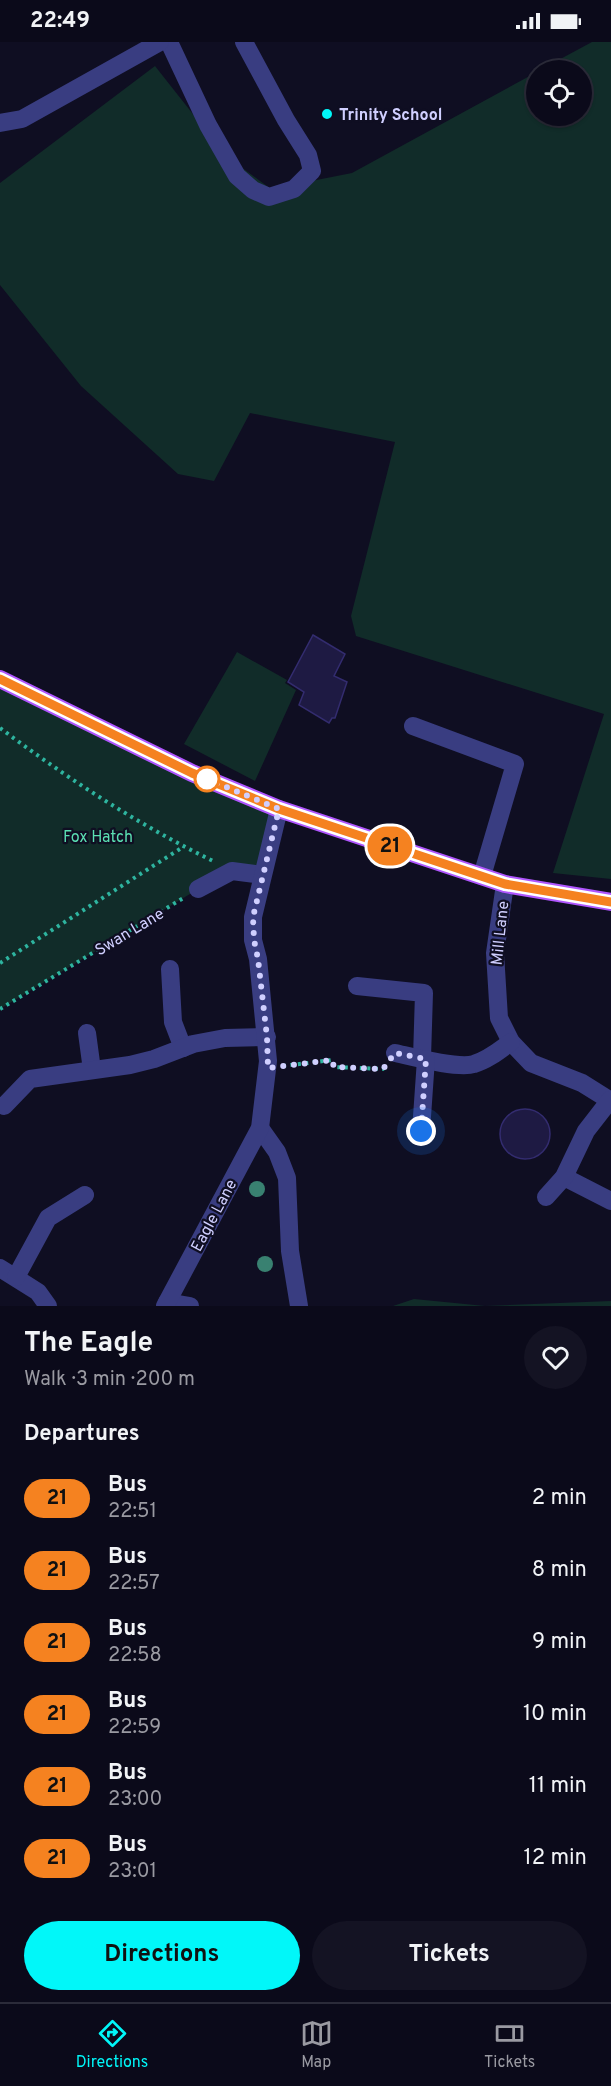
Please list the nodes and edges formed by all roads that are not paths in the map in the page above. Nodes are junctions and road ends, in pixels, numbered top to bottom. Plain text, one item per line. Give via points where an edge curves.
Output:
1 (160, 42) edge
2 (169, 42) edge
3 (244, 42) edge
4 (0, 123) edge
5 (0, 679) edge
6 (413, 726) dead end
7 (279, 809) junction
8 (262, 875) junction
9 (482, 876) junction
10 (505, 884) junction
11 (198, 889) road end
12 (611, 902) edge
13 (170, 969) dead end
14 (357, 986) dead end
15 (87, 1033) dead end
16 (267, 1037) junction
17 (511, 1042) junction
18 (183, 1048) junction
19 (395, 1053) road end
20 (424, 1059) junction
21 (92, 1070) junction
22 (611, 1101) edge
23 (4, 1106) dead end
24 (260, 1128) junction
25 (421, 1131) dead end
26 (564, 1177) junction
27 (84, 1195) dead end
28 (546, 1197) dead end
29 (611, 1201) edge
30 (8, 1272) edge
31 (166, 1304) edge
32 (48, 1306) edge
33 (190, 1306) edge
34 (299, 1306) edge

1 - 4 street via 22,119
2 - 3 street via 237,176 269,197 294,189 312,171 309,155
5 - 7 main road via 192,773
6 - 9 street via 515,764
7 - 8 street, Eagle Lane
7 - 9 main road
8 - 11 street via 232,871
8 - 16 street, Eagle Lane via 253,917
9 - 10 main road
10 - 12 main road
10 - 17 street, Mill Lane via 495,963 499,1018
13 - 18 street via 173,1022
14 - 20 street via 424,993
15 - 21 street
16 - 18 street via 225,1038
16 - 24 street, Eagle Lane via 268,1068
17 - 20 street via 474,1065
17 - 22 street, Mill Lane via 531,1063 582,1083
18 - 21 street via 130,1065
19 - 20 street
20 - 25 street
21 - 23 street via 30,1079
22 - 26 street via 586,1131
24 - 31 street, Eagle Lane
24 - 34 street via 278,1152 287,1178 290,1251
26 - 28 street
26 - 29 street
27 - 30 street via 48,1218
30 - 32 street via 38,1292
31 - 33 street, Eagle Lane

